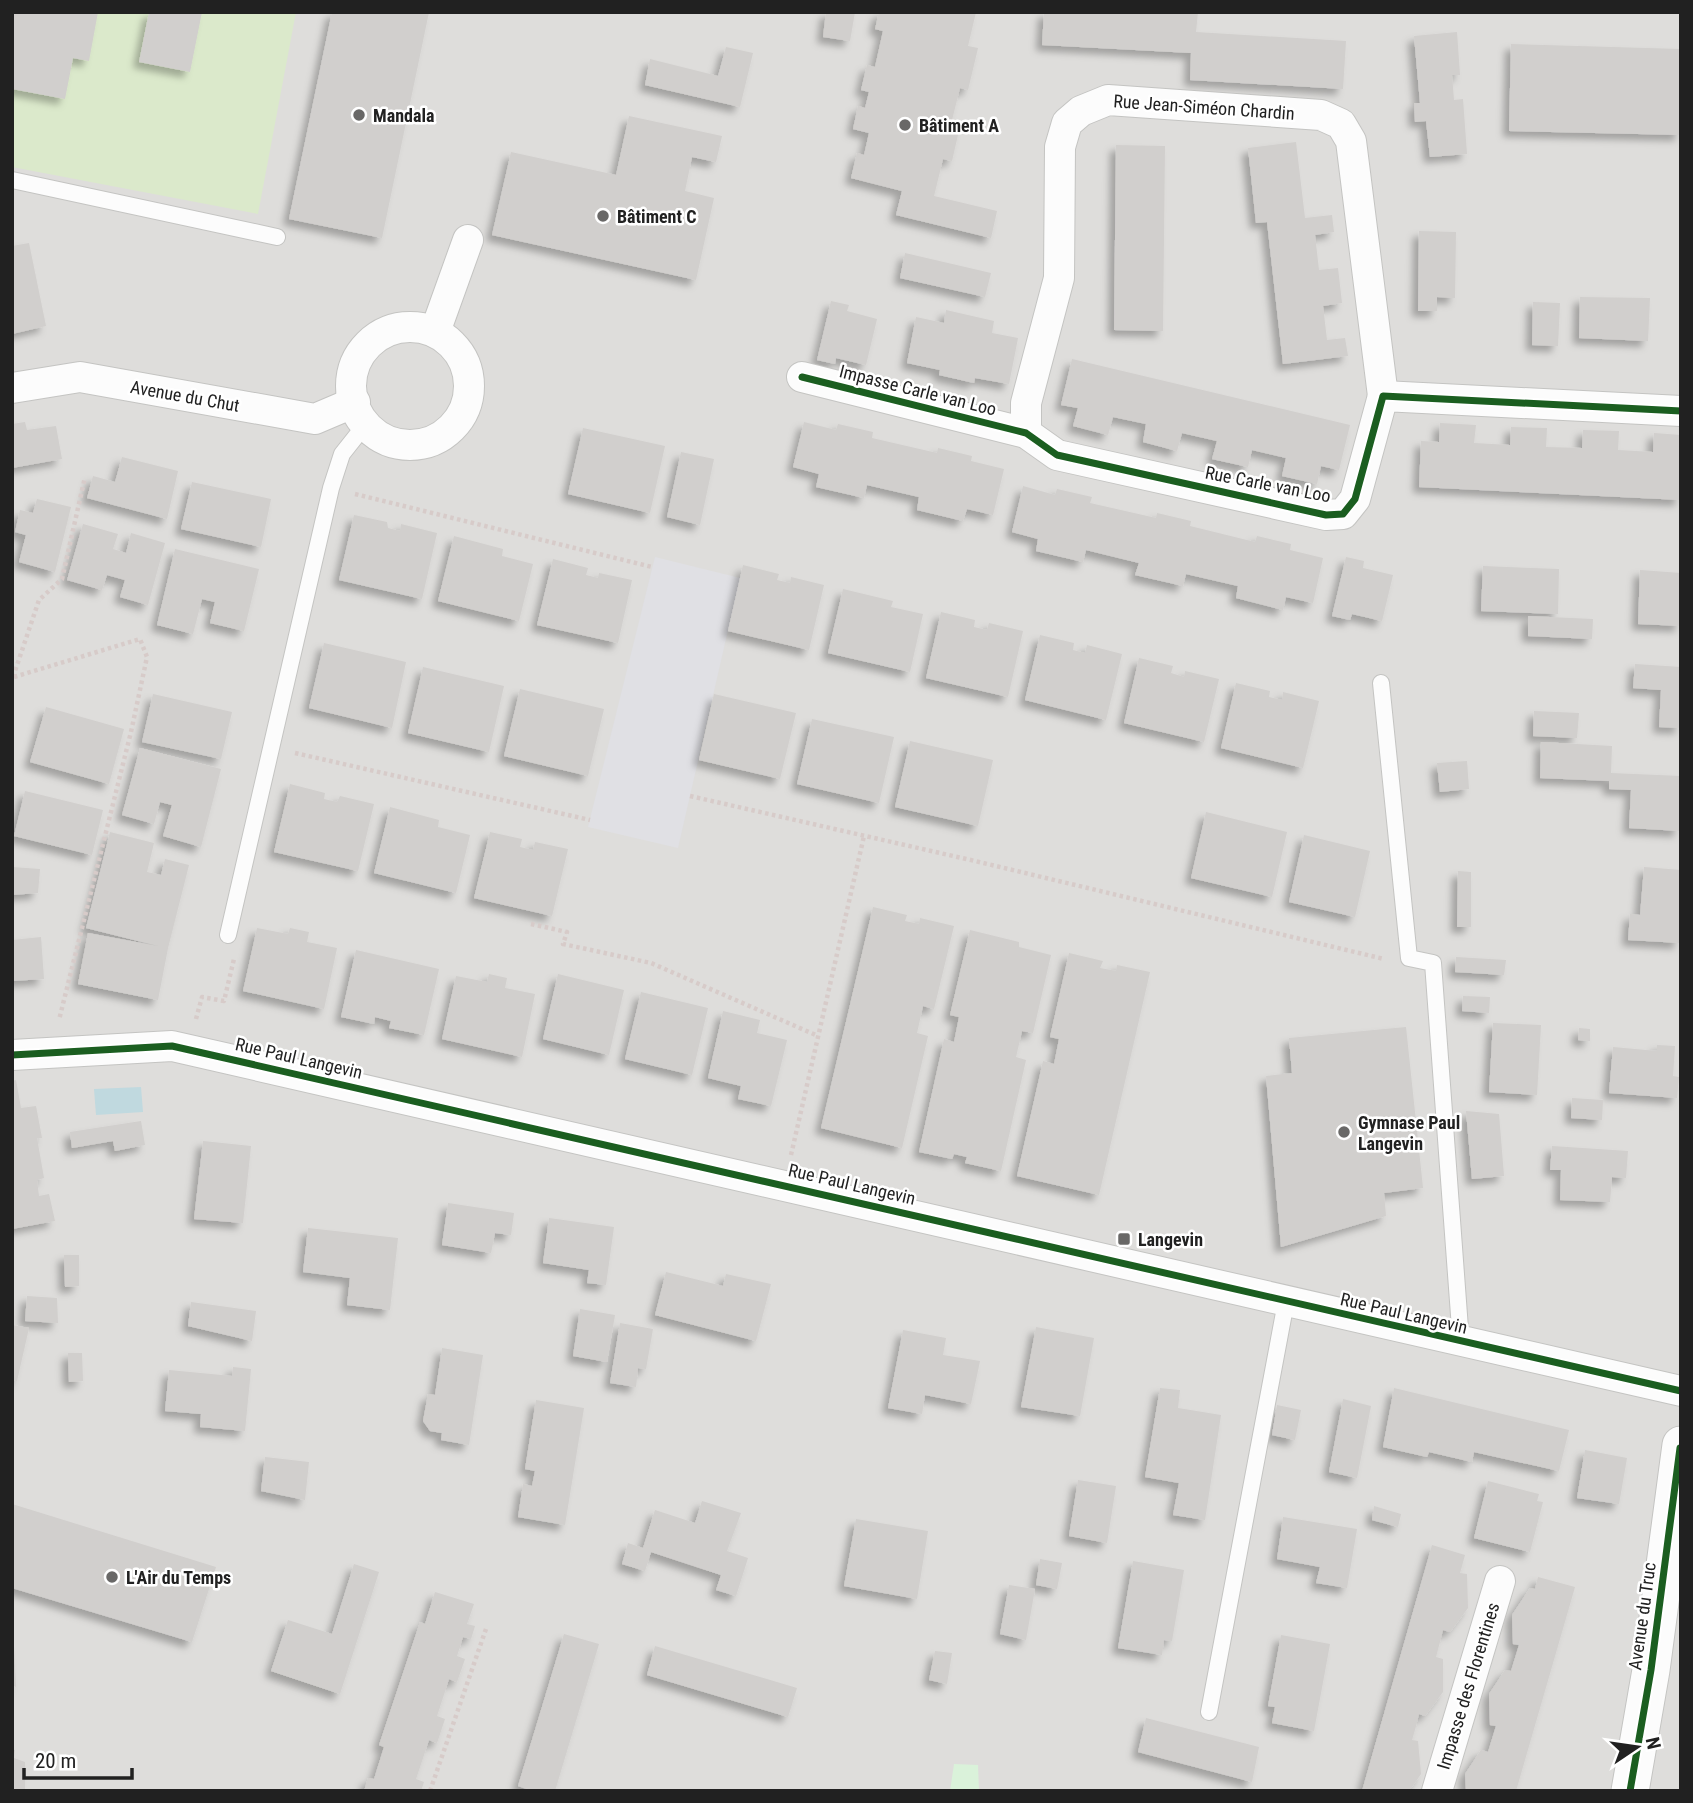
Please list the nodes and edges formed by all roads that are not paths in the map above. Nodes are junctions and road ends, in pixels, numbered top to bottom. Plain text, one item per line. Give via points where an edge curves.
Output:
1 (12, 180) edge
2 (277, 237) dead end
3 (468, 240) dead end
4 (435, 332) junction
5 (802, 377) dead end
6 (12, 388) edge
7 (1383, 396) junction
8 (1681, 411) edge
9 (360, 413) junction
10 (1026, 433) junction
11 (1381, 683) dead end
12 (228, 935) dead end
13 (12, 1055) edge
14 (1286, 1302) junction
15 (1461, 1342) junction
16 (1681, 1391) edge
17 (1681, 1445) edge
18 (1500, 1581) dead end
19 (1209, 1712) dead end
20 (1437, 1791) edge
21 (1630, 1791) edge

1 - 2 lane
3 - 4 street
4 - 9 street via 397,328 364,348 350,383
4 - 9 street via 462,358 468,377 468,397 449,432 432,442 393,444 375,435
5 - 10 street, Impasse Carle van Loo
6 - 9 street, Avenue du Chut via 80,377 315,419
7 - 8 street
7 - 10 street, Rue Carle van Loo via 1355,499 1343,514 1326,515 1057,455
7 - 10 street, Rue Jean-Siméon Chardin via 1351,141 1341,124 1321,115 1108,100 1081,111 1067,123 1060,148 1059,278 1026,403
9 - 12 lane via 331,488
11 - 15 lane via 1409,957 1433,963
13 - 14 street, Rue Paul Langevin via 172,1046
14 - 15 street, Rue Paul Langevin
14 - 19 lane
15 - 16 street, Rue Paul Langevin
17 - 21 street, Avenue du Truc
18 - 20 street, Impasse des Florentines

